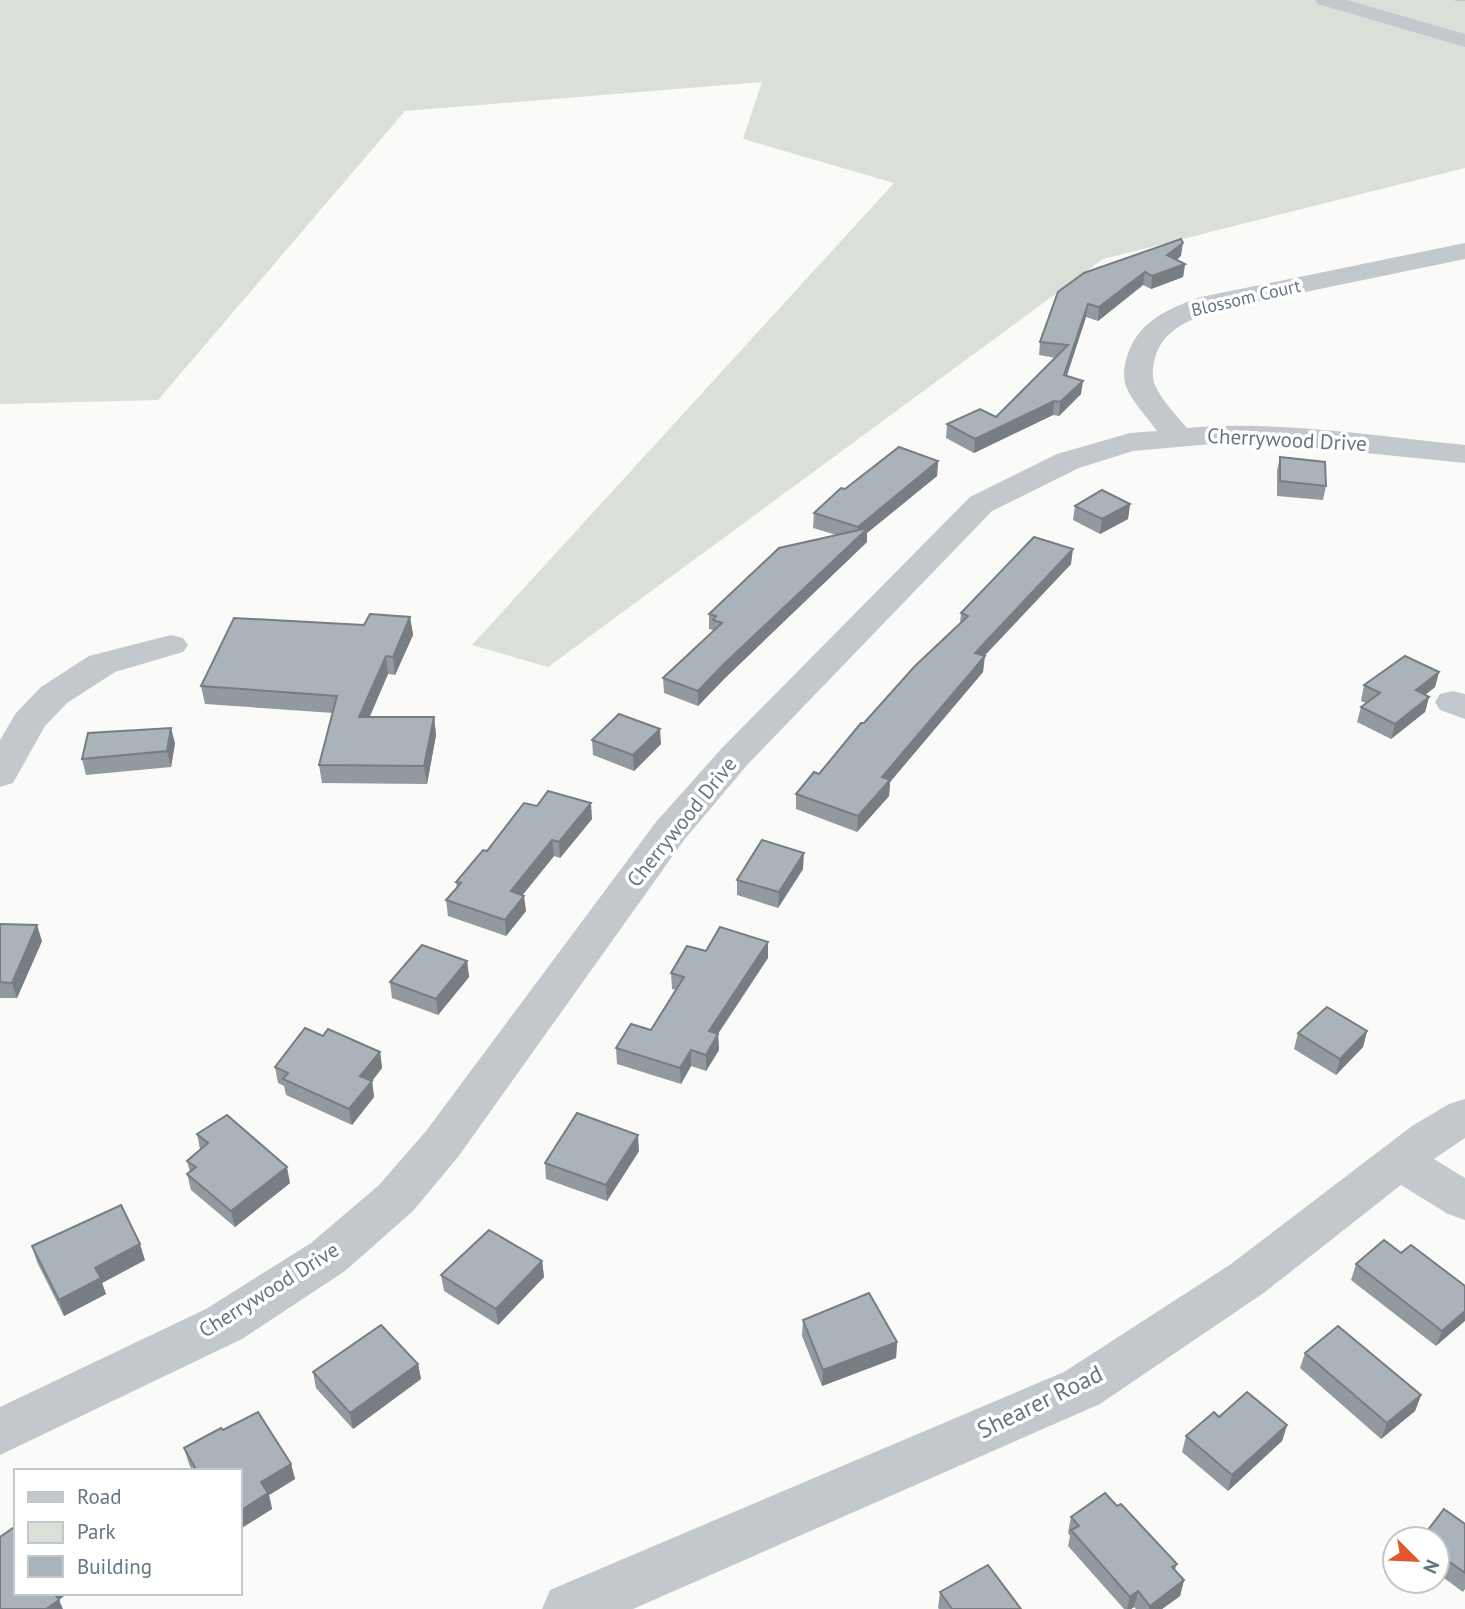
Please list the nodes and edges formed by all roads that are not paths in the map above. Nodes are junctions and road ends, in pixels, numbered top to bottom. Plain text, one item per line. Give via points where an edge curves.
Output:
1 (1325, 0) edge
2 (1465, 41) edge
3 (1465, 251) edge
4 (1179, 438) junction
5 (1465, 454) edge
6 (171, 645) dead end
7 (0, 775) edge
8 (1465, 1116) edge
9 (1399, 1160) junction
10 (1465, 1201) edge
11 (0, 1433) edge
12 (570, 1609) edge

1 - 2 street
3 - 4 street, Blossom Court via 1211,303 1174,316 1143,346 1138,371 1141,387
4 - 5 street, Cherrywood Drive via 1223,434 1306,438
4 - 11 street, Cherrywood Drive via 1130,442 1068,461 981,504 735,756 670,831 442,1144 396,1198 328,1257 224,1324
6 - 7 street via 102,664 54,695 29,721
8 - 9 street, Shearer Road
9 - 10 street
9 - 12 street, Shearer Road via 1248,1278 1082,1388

